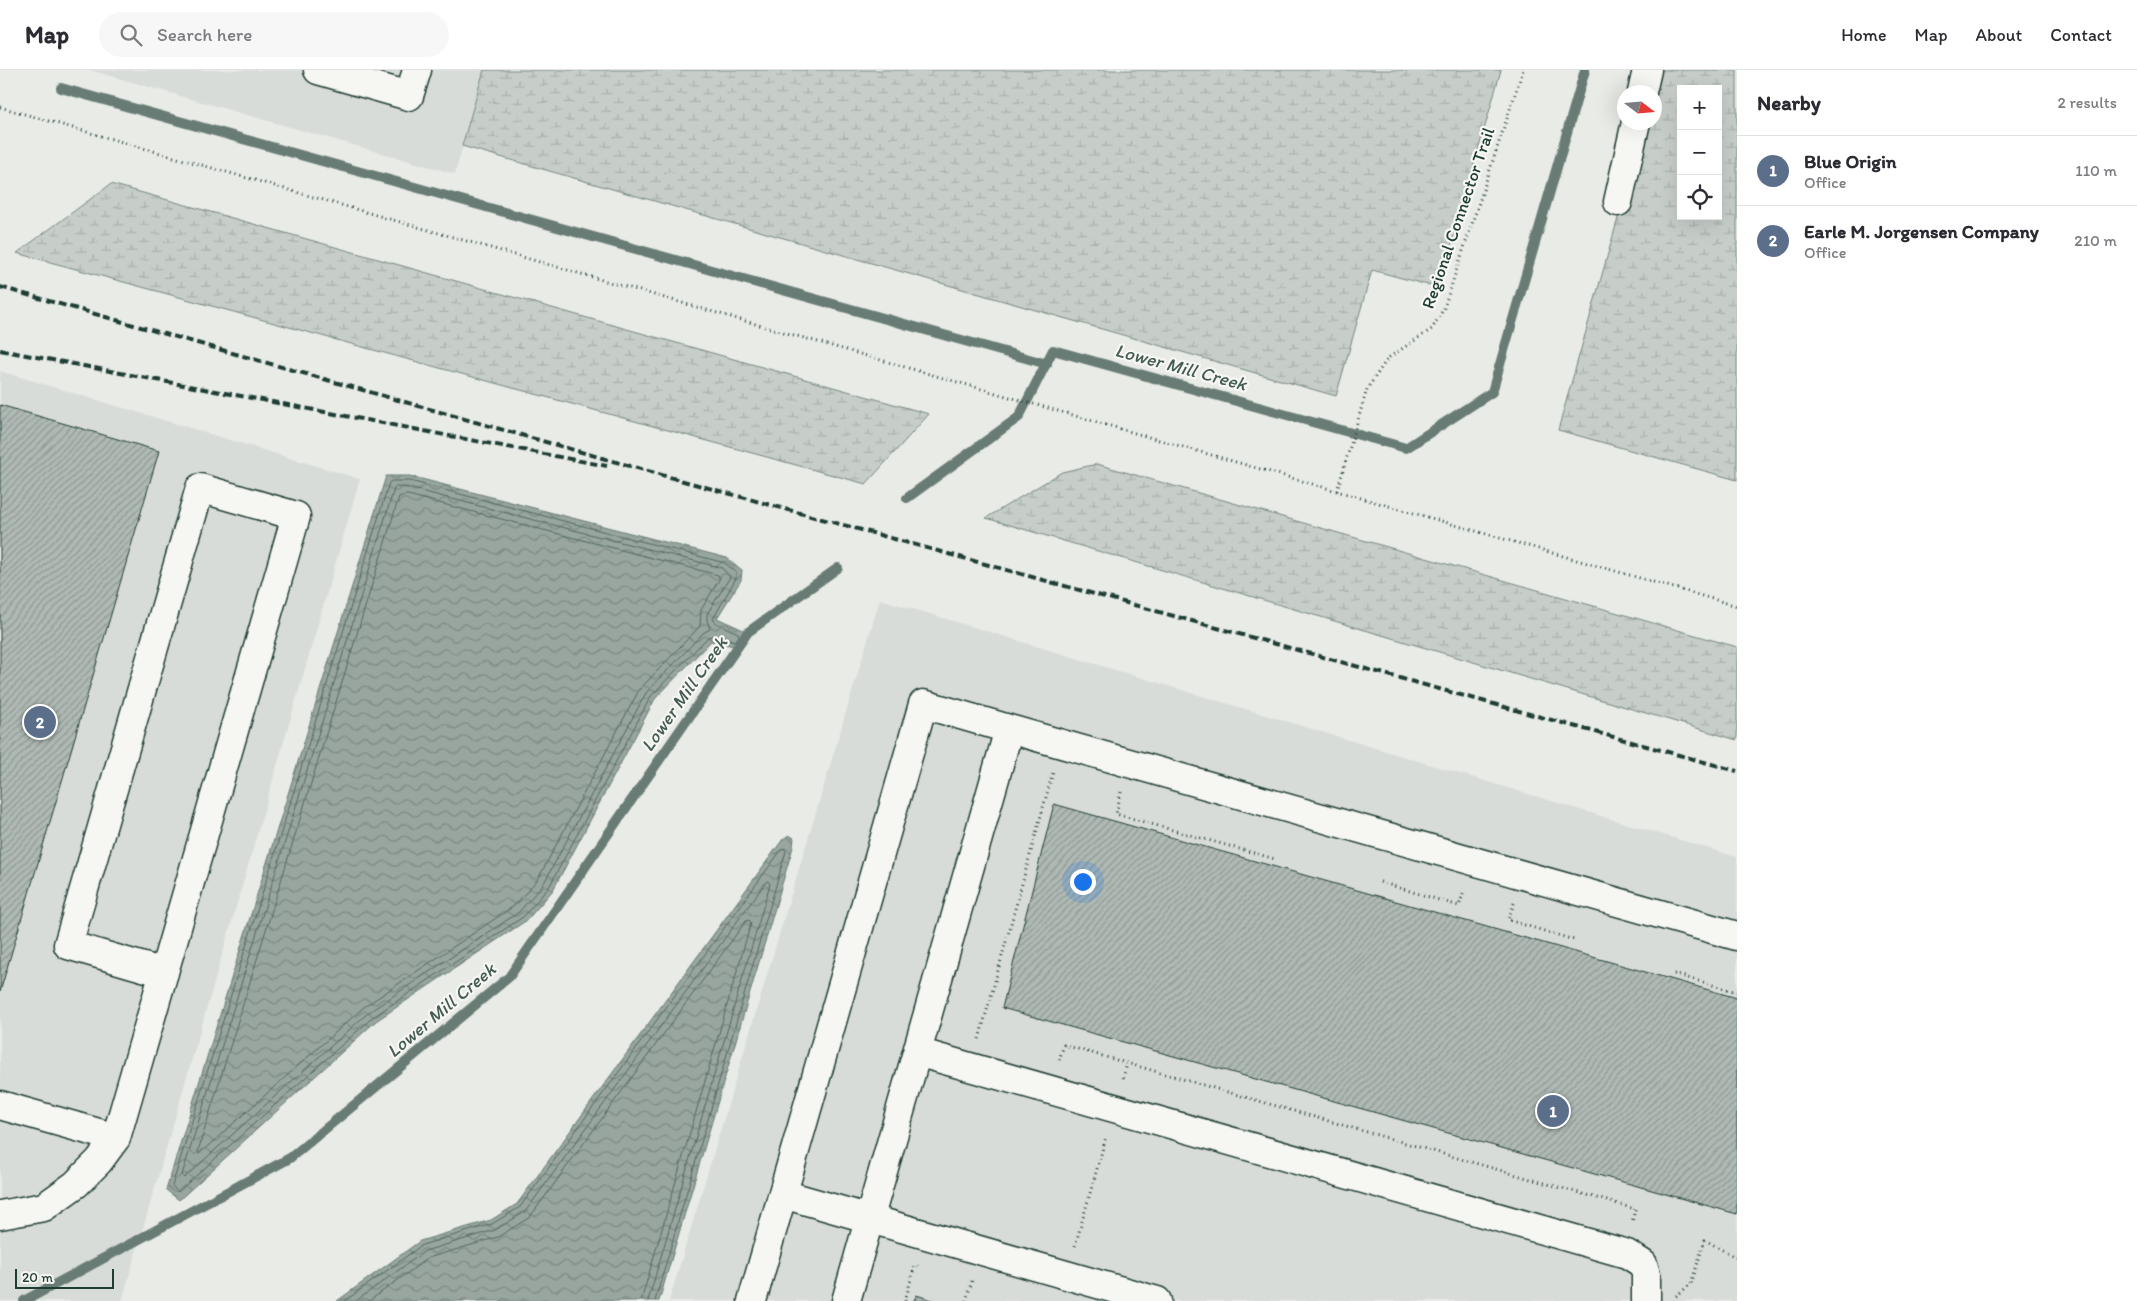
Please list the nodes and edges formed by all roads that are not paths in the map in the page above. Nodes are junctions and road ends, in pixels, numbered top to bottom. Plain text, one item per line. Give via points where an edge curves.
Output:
1 (318, 70) edge
2 (417, 70) edge
3 (1647, 70) edge
4 (1644, 85) edge
5 (1634, 130) edge
6 (1618, 202) dead end
7 (1009, 729) junction
8 (1737, 936) edge
9 (164, 973) junction
10 (917, 1052) junction
11 (0, 1105) edge
12 (116, 1138) junction
13 (783, 1194) junction
14 (3, 1213) edge
15 (870, 1219) junction
16 (752, 1301) edge
17 (846, 1301) edge
18 (1158, 1301) edge
19 (1646, 1301) edge

1 - 2 lane via 409,96
3 - 4 lane
5 - 6 lane
7 - 8 lane
7 - 10 lane
7 - 13 lane via 923,704
9 - 9 lane via 296,516 200,488 68,945
9 - 12 lane
10 - 15 lane
10 - 19 lane via 1627,1254 1644,1264
11 - 12 lane
12 - 14 lane via 76,1184 44,1207
13 - 15 lane
13 - 16 lane
15 - 17 lane
15 - 18 lane

